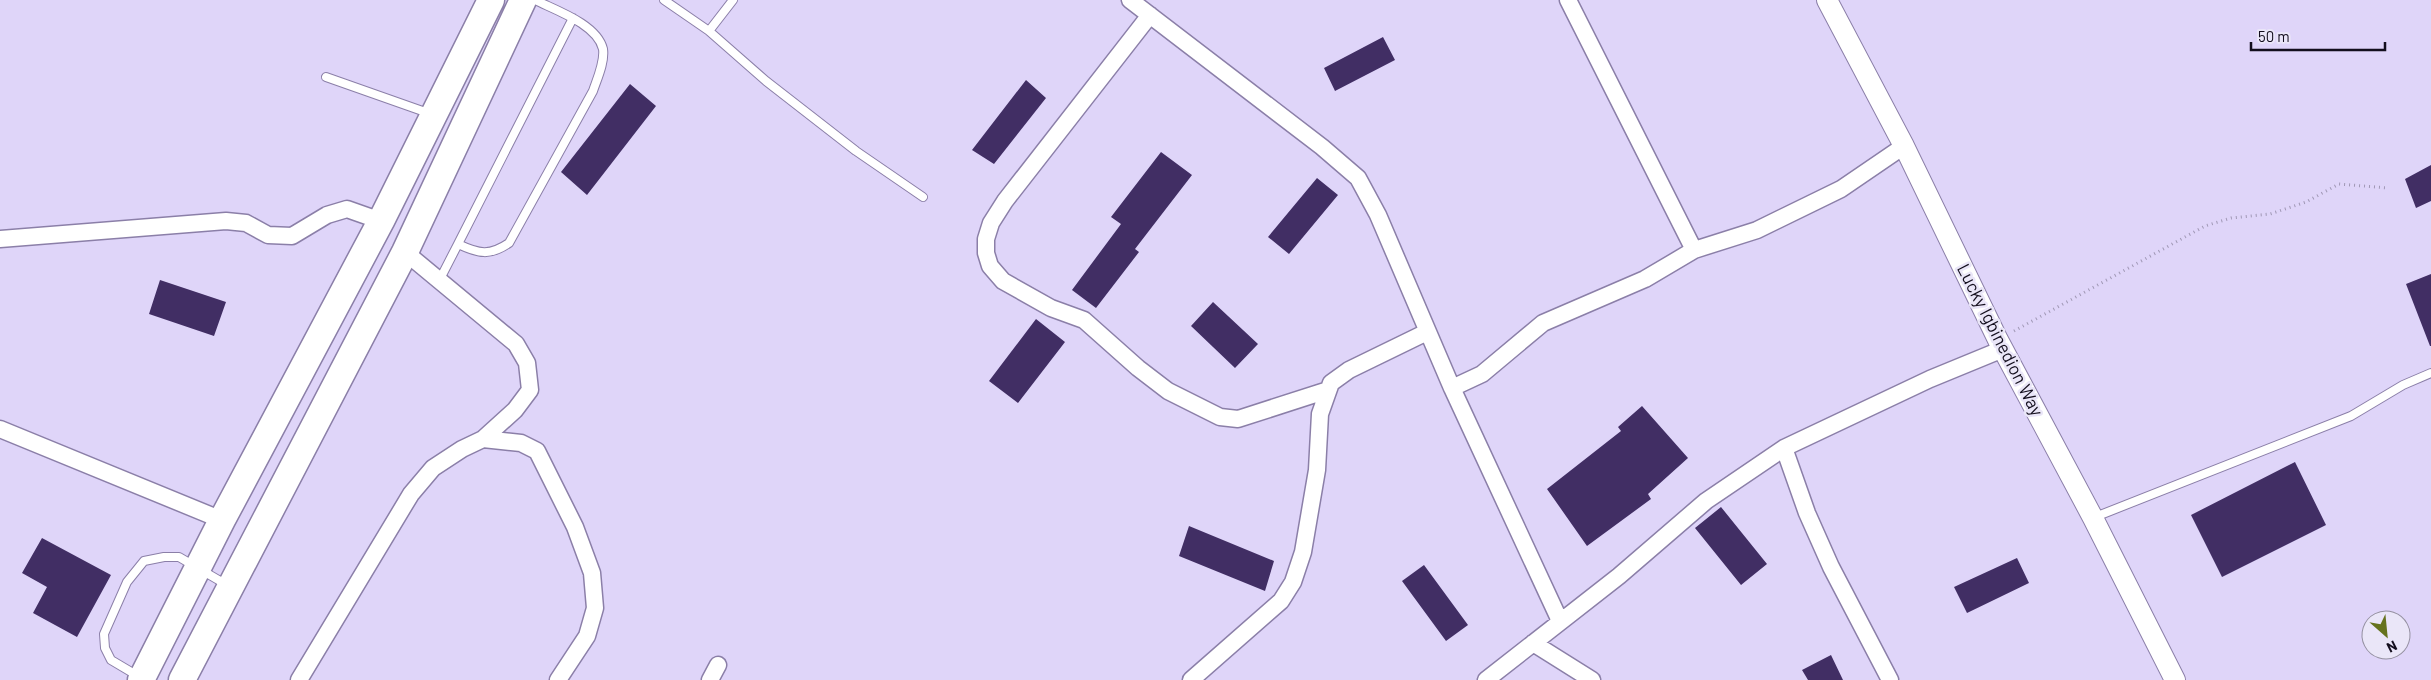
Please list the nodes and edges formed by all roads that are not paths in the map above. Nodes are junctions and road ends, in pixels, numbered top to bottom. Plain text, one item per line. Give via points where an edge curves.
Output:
1 (491, 0) edge
2 (522, 0) edge
3 (535, 0) edge
4 (664, 0) edge
5 (733, 0) edge
6 (1130, 0) edge
7 (1568, 0) edge
8 (1827, 0) edge
9 (1150, 15) junction
10 (573, 18) junction
11 (709, 31) junction
12 (326, 77) dead end
13 (433, 114) junction
14 (1904, 146) junction
15 (923, 197) dead end
16 (381, 221) junction
17 (0, 239) edge
18 (458, 244) junction
19 (1694, 250) junction
20 (405, 252) junction
21 (440, 279) junction
22 (1427, 332) junction
23 (2001, 344) junction
24 (2431, 373) edge
25 (1452, 388) junction
26 (1328, 390) junction
27 (0, 428) edge
28 (483, 439) junction
29 (1784, 448) junction
30 (2093, 518) junction
31 (222, 520) junction
32 (198, 567) junction
33 (231, 587) junction
34 (1560, 621) junction
35 (1533, 643) junction
36 (718, 665) dead end
37 (141, 679) edge
38 (182, 680) edge
39 (299, 680) edge
40 (558, 680) edge
41 (710, 680) edge
42 (1191, 680) edge
43 (1486, 680) edge
44 (1592, 680) edge
45 (1890, 680) edge
46 (2174, 680) edge

1 - 13 highway
2 - 20 highway
3 - 10 lane
4 - 11 lane
5 - 11 lane
6 - 9 street
7 - 19 street
8 - 14 street, Lucky Igbinedion Way
9 - 22 street via 1358,178 1378,215
9 - 26 street via 1005,201 986,240 990,266 1003,281 1051,308 1084,320 1168,390 1220,418 1238,418
10 - 18 lane
10 - 18 lane via 596,34 603,50 593,91 509,242 497,251 476,253
11 - 15 lane via 766,81 856,151
12 - 13 lane
13 - 16 highway
14 - 19 street via 1841,188 1757,230
14 - 23 street, Lucky Igbinedion Way
16 - 17 street via 347,209 327,214 292,236 268,235 246,223 226,221
16 - 31 highway
18 - 21 lane
19 - 25 street via 1645,279 1544,323 1482,374
20 - 21 street
20 - 33 highway
21 - 28 street via 516,344 526,363 530,390 515,410
22 - 25 street
22 - 26 street via 1350,370 1331,383
23 - 29 street
23 - 30 street, Lucky Igbinedion Way
24 - 30 lane via 2403,385 2351,416
25 - 34 street
26 - 42 street via 1320,414 1317,470 1303,552 1293,582 1281,601
27 - 31 street
28 - 39 street via 433,468 411,494
28 - 40 street via 521,442 537,451 575,527 592,573 595,608 587,636
29 - 34 street via 1706,501 1619,576
29 - 45 street via 1831,567
30 - 46 street, Lucky Igbinedion Way
31 - 32 highway
32 - 33 lane
32 - 37 highway
32 - 37 lane via 179,557 144,561 127,582 104,634 106,648 111,660
33 - 38 highway
34 - 35 street
35 - 43 street
35 - 44 street
36 - 41 street

